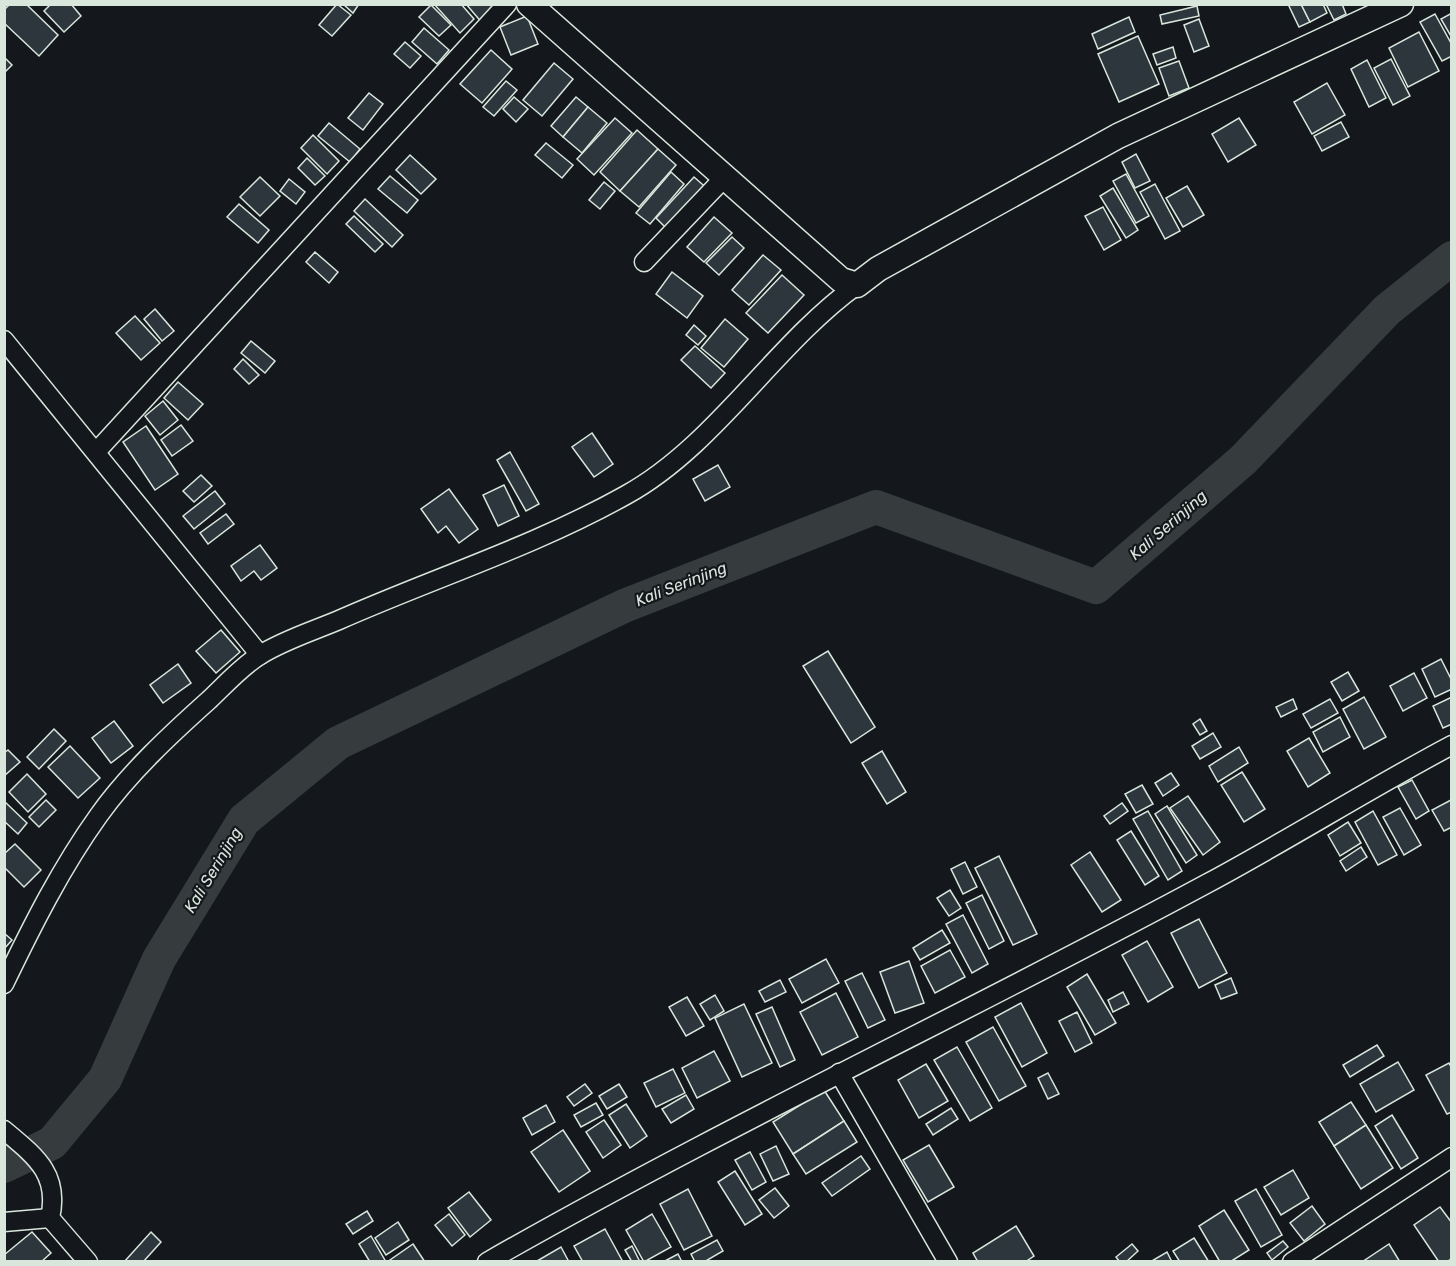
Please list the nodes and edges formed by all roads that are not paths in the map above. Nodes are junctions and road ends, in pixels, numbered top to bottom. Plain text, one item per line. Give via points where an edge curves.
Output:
1 (507, 4) edge
2 (529, 4) edge
3 (1401, 4) edge
4 (724, 178) junction
5 (644, 262) dead end
6 (857, 285) junction
7 (4, 340) edge
8 (96, 452) junction
9 (260, 655) junction
10 (1452, 744) edge
11 (4, 984) edge
12 (839, 1073) junction
13 (4, 1130) edge
14 (1452, 1157) edge
15 (50, 1218) junction
16 (4, 1222) edge
17 (88, 1262) edge
18 (487, 1262) edge
19 (948, 1262) edge
20 (1292, 1262) edge

1 - 8 street
2 - 4 street
3 - 6 street via 1118,136 878,269
4 - 5 street
4 - 6 street via 841,280
6 - 9 street via 810,326 694,443 659,474 626,495 474,565
7 - 8 street
8 - 9 street
9 - 11 street via 178,727 98,816 40,910
10 - 12 street via 1209,883
12 - 18 street
12 - 19 street
13 - 15 street via 49,1175 53,1193
14 - 20 street
15 - 16 street
15 - 17 street

